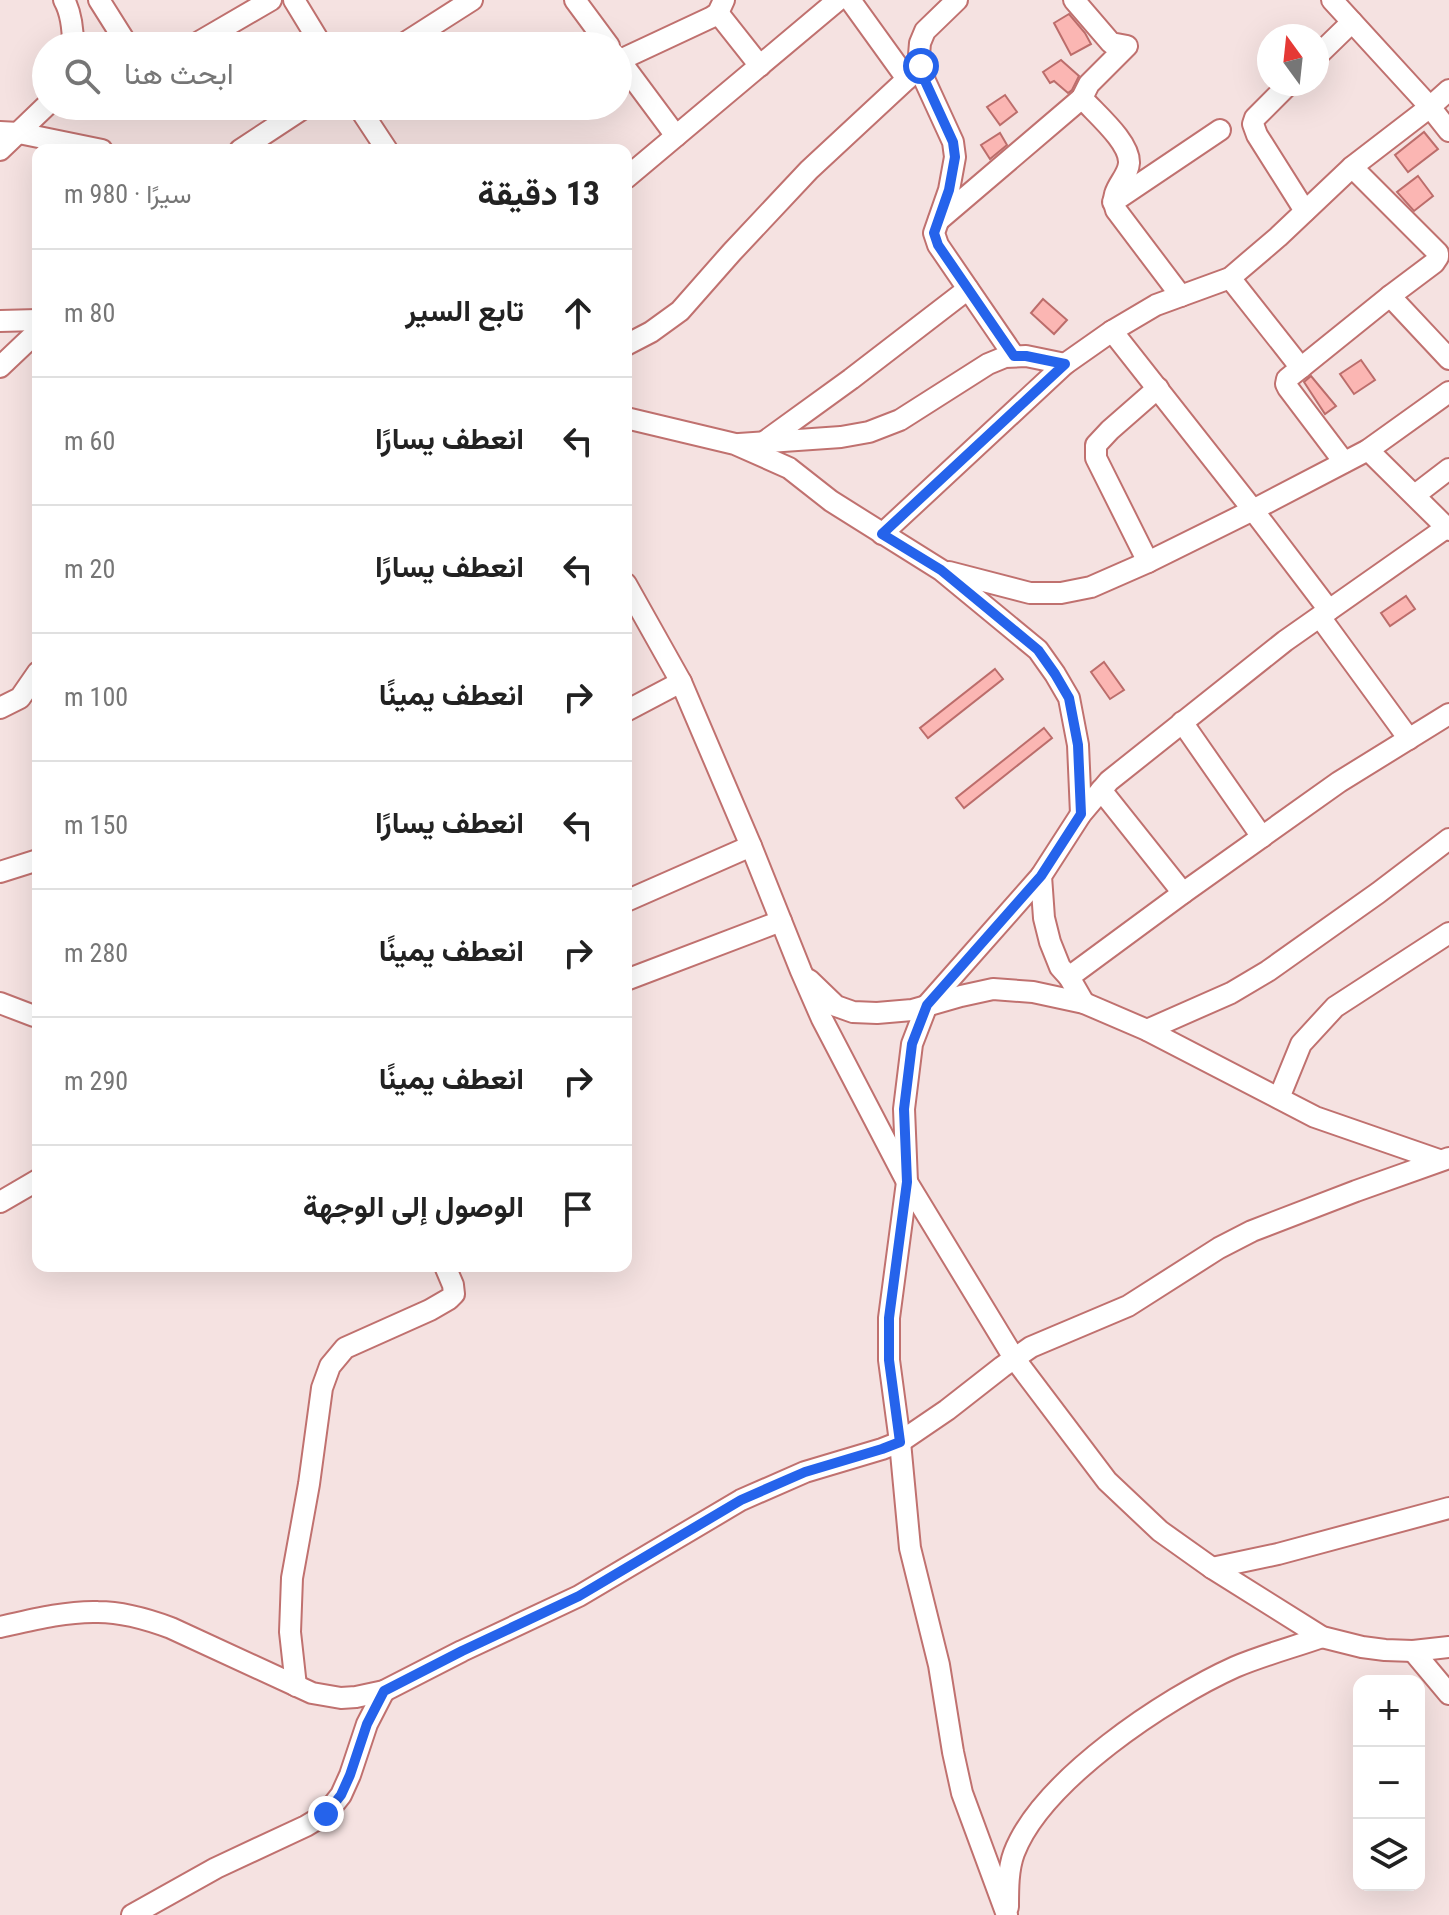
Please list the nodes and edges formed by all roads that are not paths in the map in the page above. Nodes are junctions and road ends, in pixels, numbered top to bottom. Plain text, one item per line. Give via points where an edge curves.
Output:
1 (64, 0) edge
2 (99, 0) edge
3 (271, 0) edge
4 (294, 0) edge
5 (472, 0) edge
6 (575, 0) edge
7 (838, 0) edge
8 (850, 0) edge
9 (957, 0) edge
10 (1332, 0) edge
11 (1079, 1) edge
12 (721, 6) edge
13 (812, 9) edge
14 (1352, 22) junction
15 (73, 32) edge
16 (119, 32) edge
17 (216, 32) edge
18 (313, 32) edge
19 (422, 32) edge
20 (599, 32) edge
21 (1329, 44) edge
22 (632, 49) edge
23 (760, 66) junction
24 (914, 73) junction
25 (632, 77) edge
26 (1449, 90) edge
27 (1277, 96) edge
28 (1082, 98) junction
29 (1430, 107) junction
30 (32, 116) edge
31 (286, 120) edge
32 (367, 120) edge
33 (1220, 130) dead end
34 (1449, 131) edge
35 (9, 133) edge
36 (676, 136) junction
37 (69, 144) edge
38 (249, 144) edge
39 (383, 144) edge
40 (0, 150) edge
41 (1352, 167) junction
42 (632, 173) edge
43 (1113, 202) junction
44 (1305, 211) junction
45 (937, 221) junction
46 (1230, 278) junction
47 (968, 289) junction
48 (1181, 296) junction
49 (1390, 296) junction
50 (32, 320) edge
51 (0, 321) edge
52 (1112, 331) junction
53 (32, 337) edge
54 (632, 342) edge
55 (1014, 356) junction
56 (1449, 359) edge
57 (1065, 364) junction
58 (0, 367) edge
59 (1301, 368) junction
60 (1158, 388) junction
61 (1449, 392) edge
62 (632, 419) edge
63 (764, 442) junction
64 (735, 444) junction
65 (1368, 450) junction
66 (1344, 462) junction
67 (1449, 469) edge
68 (1415, 495) junction
69 (1253, 510) junction
70 (1448, 529) edge
71 (882, 534) junction
72 (1148, 562) junction
73 (941, 570) junction
74 (632, 602) edge
75 (1324, 614) junction
76 (32, 681) edge
77 (681, 682) junction
78 (0, 708) edge
79 (632, 708) edge
80 (1449, 714) edge
81 (1182, 722) junction
82 (1409, 739) junction
83 (1101, 790) junction
84 (1081, 814) junction
85 (1262, 837) junction
86 (1449, 839) edge
87 (751, 846) junction
88 (32, 862) edge
89 (0, 872) edge
90 (1041, 876) junction
91 (1183, 893) junction
92 (632, 898) edge
93 (781, 921) junction
94 (1449, 933) edge
95 (801, 971) junction
96 (1069, 977) junction
97 (632, 978) edge
98 (0, 1003) edge
99 (1084, 1003) junction
100 (927, 1005) junction
101 (32, 1015) edge
102 (1147, 1030) junction
103 (1279, 1098) junction
104 (1444, 1159) edge
105 (907, 1182) junction
106 (32, 1184) edge
107 (0, 1202) edge
108 (448, 1272) edge
109 (1014, 1358) junction
110 (900, 1442) junction
111 (1449, 1508) edge
112 (1212, 1568) junction
113 (0, 1627) edge
114 (1322, 1637) junction
115 (1449, 1647) edge
116 (1413, 1651) junction
117 (296, 1686) junction
118 (384, 1691) junction
119 (1449, 1694) edge
120 (132, 1915) edge
121 (1008, 1915) edge

1 - 15 street
2 - 16 street
3 - 17 street
4 - 18 street
5 - 19 street
6 - 20 street
7 - 13 street
8 - 24 street
9 - 24 street via 925,31
10 - 14 street
11 - 28 street via 1111,43 1127,46
12 - 22 street via 712,17
12 - 23 street
13 - 23 street
14 - 21 street
14 - 29 street
23 - 36 street
24 - 45 street via 925,81 953,142 949,190
24 - 54 street via 809,170 680,311
25 - 36 street
26 - 29 street
27 - 44 street via 1253,124
28 - 43 street via 1126,147 1129,166
28 - 45 street
29 - 34 street
29 - 41 street
30 - 35 street
31 - 38 street
32 - 39 street
33 - 43 street
35 - 37 street
35 - 40 street
36 - 42 street
41 - 44 street
41 - 49 street via 1438,253 1434,263
43 - 48 street
44 - 46 street
45 - 47 street via 938,245
46 - 48 street
46 - 59 street
47 - 55 street
47 - 63 street
48 - 52 street
49 - 56 street
49 - 59 street
50 - 51 street
52 - 57 street
52 - 60 street
53 - 58 street
55 - 57 street
55 - 63 street via 988,364 900,420 869,432
57 - 71 street
59 - 66 street via 1286,384
60 - 69 street
60 - 72 street via 1096,445 1096,458
61 - 65 street
62 - 64 street
63 - 64 street
64 - 71 street via 789,468
65 - 66 street
65 - 68 street
66 - 69 street
67 - 68 street
68 - 70 street
69 - 72 street
69 - 75 street
70 - 75 street
71 - 73 street
72 - 73 street via 1091,587 1061,593 1030,593
73 - 84 street via 1038,650 1069,698 1078,745
74 - 77 street
75 - 81 street
75 - 82 street
76 - 78 street via 20,698
77 - 79 street
77 - 87 street
80 - 82 street
81 - 83 street
81 - 85 street
82 - 85 street
83 - 84 street
83 - 91 street
84 - 90 street
85 - 91 street
86 - 102 street via 1268,971
87 - 92 street
87 - 93 street
88 - 89 street
90 - 96 street via 1050,942
90 - 100 street
91 - 96 street
93 - 95 street
93 - 97 street
94 - 103 street via 1335,1007 1301,1044
95 - 100 street via 836,1006 853,1012
95 - 105 street
96 - 99 street
98 - 101 street
99 - 100 street via 993,989
99 - 102 street
100 - 105 street via 912,1044 904,1109
102 - 103 street
103 - 104 street via 1315,1117
104 - 109 street via 1252,1231 1128,1306
105 - 109 street
105 - 110 street via 889,1318
106 - 107 street
108 - 117 street via 454,1294 449,1299 345,1348 330,1366 292,1578
109 - 110 street
109 - 112 street via 1107,1481 1160,1531
110 - 118 street via 805,1472 741,1500 579,1596
110 - 121 street via 910,1548 939,1665 962,1793
111 - 112 street
112 - 114 street
113 - 117 street via 74,1613 118,1613 171,1628
114 - 116 street
114 - 121 street via 1236,1667 1183,1694 1082,1767 1035,1814 1014,1853
115 - 116 street
116 - 119 street
117 - 118 street via 341,1698
118 - 120 street via 341,1795 326,1814

